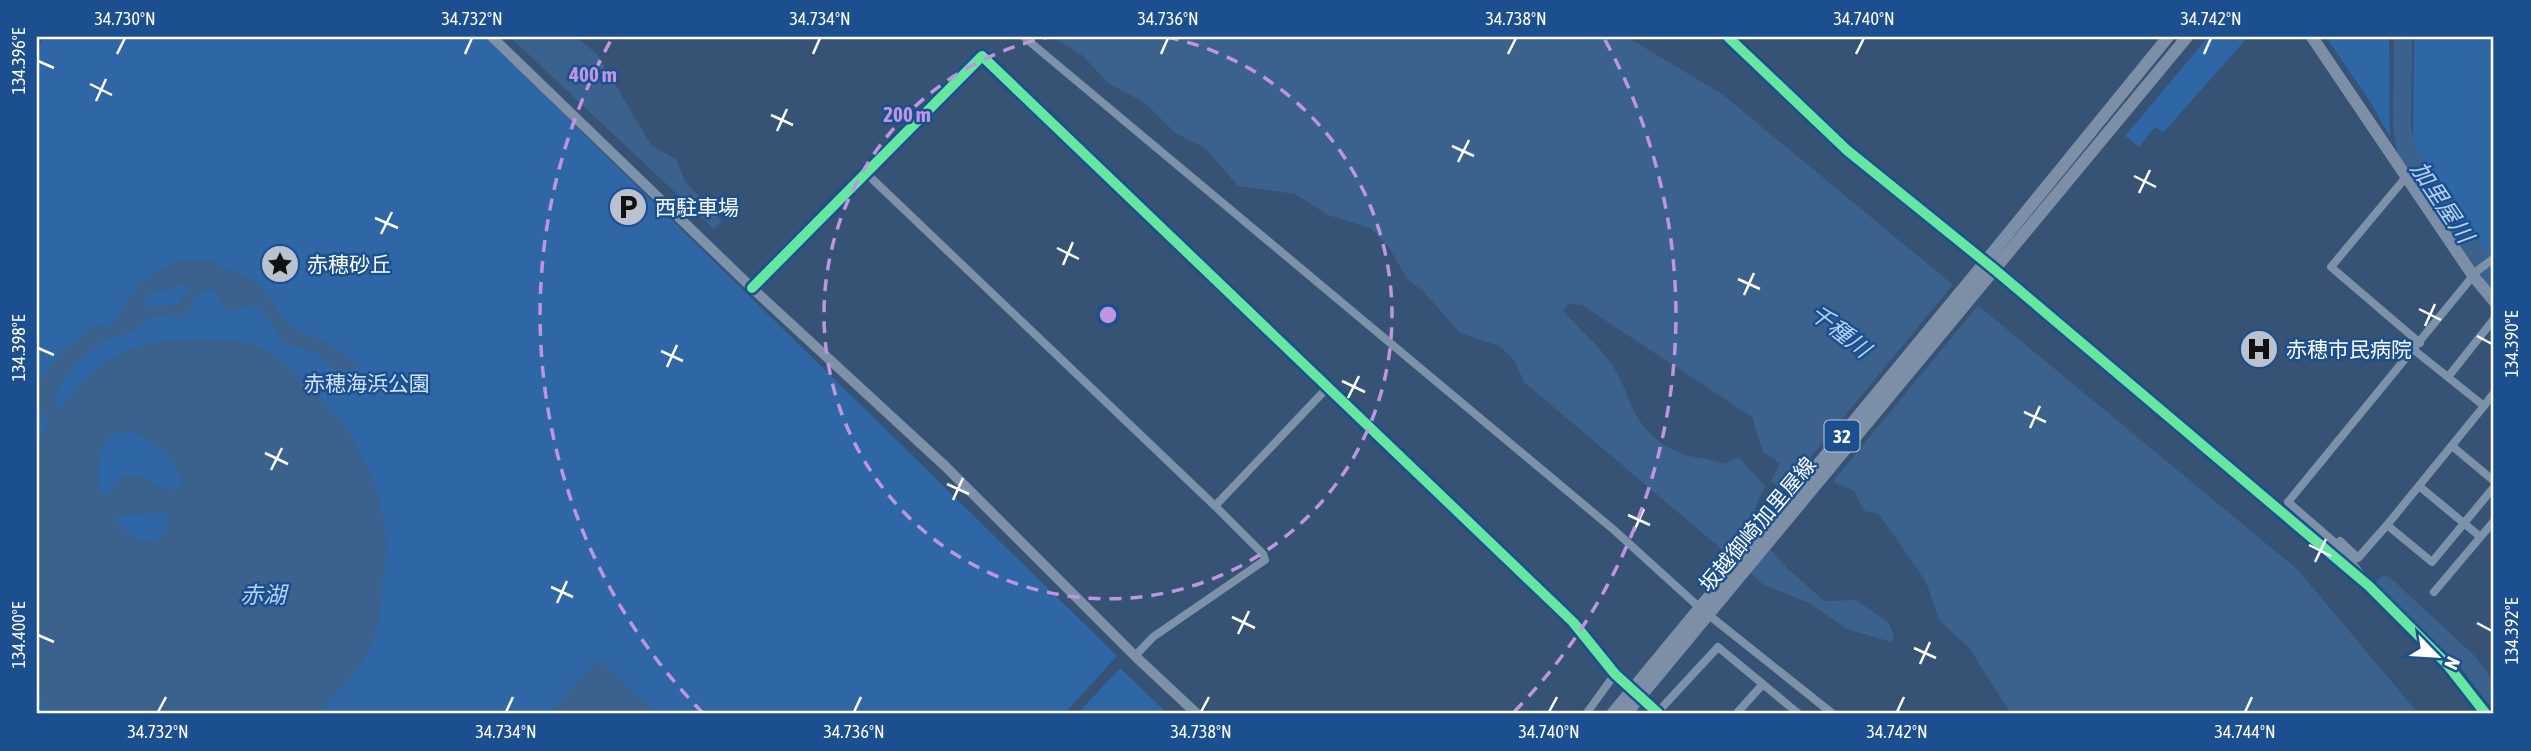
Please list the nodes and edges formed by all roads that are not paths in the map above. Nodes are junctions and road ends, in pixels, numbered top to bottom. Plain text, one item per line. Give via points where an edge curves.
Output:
1 (492, 37) edge
2 (1024, 37) edge
3 (1728, 37) edge
4 (2168, 37) edge
5 (2187, 37) edge
6 (2312, 37) edge
7 (867, 174) junction
8 (2406, 177) junction
9 (2494, 258) edge
10 (1986, 270) junction
11 (2476, 274) junction
12 (752, 288) junction
13 (2494, 301) edge
14 (2494, 319) edge
15 (2417, 346) junction
16 (2448, 377) junction
17 (1328, 387) junction
18 (2494, 393) edge
19 (2485, 405) junction
20 (2494, 410) edge
21 (2452, 446) junction
22 (2494, 484) edge
23 (2419, 486) junction
24 (1215, 506) junction
25 (2494, 521) edge
26 (2464, 523) junction
27 (2387, 526) junction
28 (2317, 528) junction
29 (2477, 534) dead end
30 (2369, 586) junction
31 (2434, 592) dead end
32 (1707, 608) junction
33 (1135, 656) junction
34 (1763, 684) junction
35 (1655, 711) edge
36 (1196, 714) edge
37 (1586, 714) edge
38 (1612, 714) edge
39 (1626, 714) edge
40 (1736, 714) edge
41 (1799, 714) edge
42 (1833, 714) edge
43 (2486, 714) edge

1 - 12 street
2 - 32 street
3 - 10 street via 1848,151
4 - 10 main road, 坂越御崎加里屋線 / 32
5 - 10 main road, 坂越御崎加里屋線 / 32
6 - 8 main road
7 - 12 street
7 - 17 street via 982,56
7 - 24 street
8 - 11 main road
8 - 15 street via 2331,267
9 - 11 street
10 - 30 street
10 - 32 main road, 坂越御崎加里屋線 / 32
11 - 13 main road
11 - 15 street
12 - 33 street via 945,466
14 - 16 street
15 - 16 street
15 - 28 street via 2288,502
16 - 19 street
17 - 24 street
17 - 37 street via 1573,622 1615,674
18 - 19 street
19 - 20 street
19 - 21 street
21 - 22 street
21 - 23 street
22 - 26 street
23 - 26 street
23 - 27 street
24 - 33 street via 1265,560 1153,637
25 - 31 street
26 - 27 street via 2432,562
26 - 29 street
27 - 28 street via 2358,558 2323,526
28 - 30 street via 2341,548
30 - 43 street via 2446,663
32 - 38 main road, 坂越御崎加里屋線 / 32
32 - 39 main road, 坂越御崎加里屋線 / 32
32 - 42 street
33 - 36 street
34 - 35 street via 1718,647
34 - 40 street
34 - 41 street

